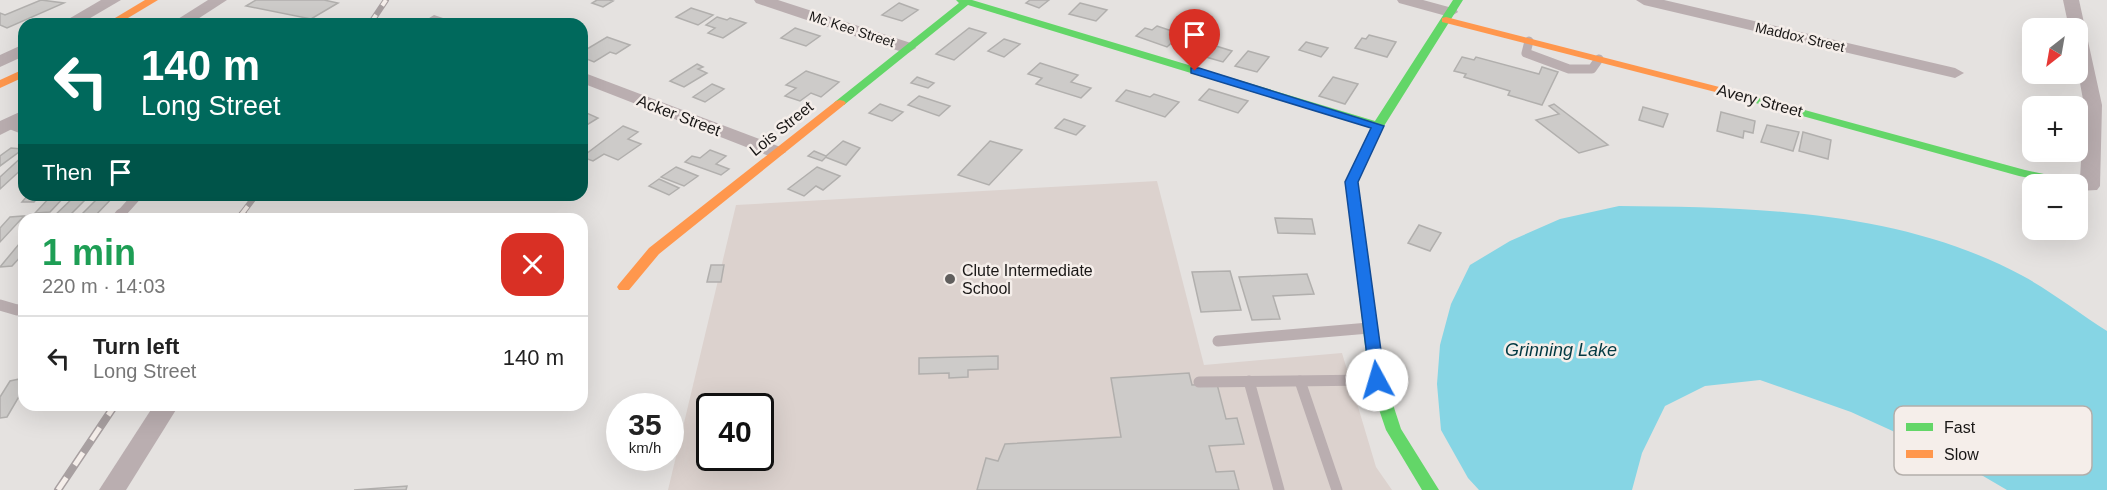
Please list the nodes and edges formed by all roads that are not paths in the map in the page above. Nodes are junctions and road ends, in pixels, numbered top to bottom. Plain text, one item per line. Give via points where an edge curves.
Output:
1 (113, 0) edge
2 (153, 0) edge
3 (219, 0) edge
4 (762, 0) edge
5 (1405, 0) edge
6 (1644, 0) edge
7 (2071, 0) edge
8 (964, 1) edge
9 (1452, 10) edge
10 (79, 18) edge
11 (121, 18) edge
12 (188, 18) edge
13 (2075, 18) edge
14 (908, 48) junction
15 (18, 52) edge
16 (0, 62) edge
17 (1955, 73) dead end
18 (18, 75) edge
19 (588, 79) edge
20 (2088, 82) edge
21 (0, 85) edge
22 (1378, 126) junction
23 (776, 152) junction
24 (2025, 174) edge
25 (2082, 174) edge
26 (133, 201) edge
27 (122, 213) edge
28 (624, 287) dead end
29 (0, 304) edge
30 (18, 310) edge
31 (1372, 328) junction
32 (1218, 341) dead end
33 (1377, 380) junction
34 (1249, 381) junction
35 (1300, 381) junction
36 (1199, 382) dead end
37 (163, 411) edge
38 (112, 490) edge
39 (1280, 490) edge
40 (1337, 490) edge
41 (1431, 490) edge

1 - 10 street
2 - 11 street
3 - 12 street
4 - 14 street, Mc Kee Street
5 - 9 street, Avery Street
6 - 17 street, Maddox Street
7 - 13 street
8 - 14 street, Lois Street
8 - 22 street
9 - 22 street
9 - 24 street, Avery Street via 1529,41 1783,106
14 - 23 street, Lois Street
15 - 16 street
18 - 21 street
19 - 23 street, Acker Street
20 - 25 street via 2093,105
22 - 31 street via 1352,182
23 - 28 street, Lois Street via 654,251
26 - 27 lane
29 - 30 lane
31 - 32 lane
31 - 33 street
33 - 35 lane
33 - 41 street via 1394,430
34 - 35 lane
34 - 36 lane
34 - 39 lane
35 - 40 lane
37 - 38 street

